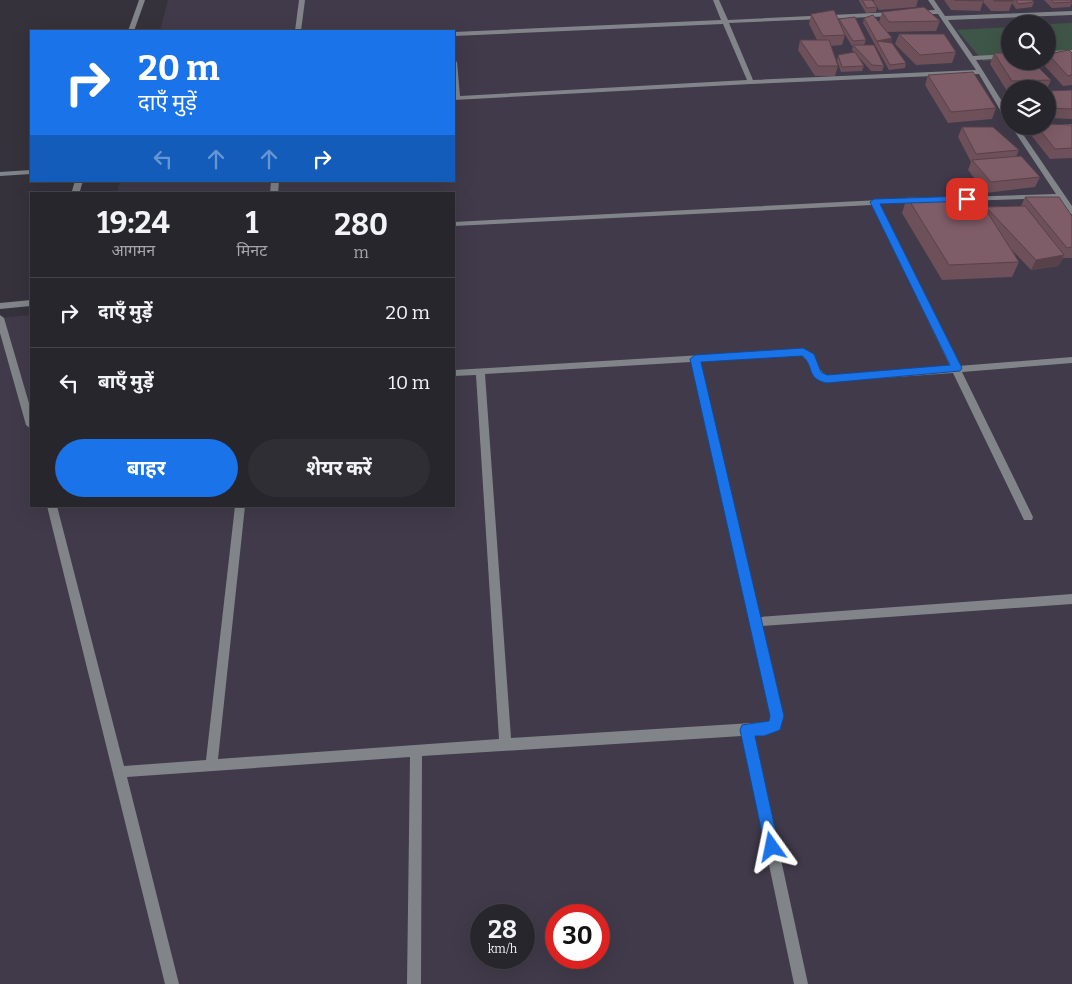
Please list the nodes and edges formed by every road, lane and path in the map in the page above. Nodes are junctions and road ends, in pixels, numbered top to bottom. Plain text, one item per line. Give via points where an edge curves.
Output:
1 (142, 0) edge
2 (302, 0) edge
3 (716, 0) edge
4 (932, 0) edge
5 (1072, 13) edge
6 (901, 14) edge
7 (911, 14) edge
8 (942, 15) junction
9 (725, 22) junction
10 (131, 30) edge
11 (298, 30) edge
12 (455, 34) edge
13 (1072, 52) edge
14 (1056, 53) edge
15 (1001, 56) edge
16 (973, 58) junction
17 (981, 72) junction
18 (751, 82) junction
19 (455, 98) edge
20 (1001, 105) edge
21 (1056, 126) edge
22 (1072, 126) edge
23 (1020, 135) edge
24 (30, 172) edge
25 (0, 174) edge
26 (1061, 196) junction
27 (953, 199) edge
28 (923, 200) edge
29 (874, 202) junction
30 (1072, 212) edge
31 (455, 224) edge
32 (30, 304) edge
33 (0, 306) edge
34 (0, 318) edge
35 (695, 359) junction
36 (1072, 360) edge
37 (957, 368) junction
38 (480, 372) junction
39 (455, 373) edge
40 (27, 393) edge
41 (30, 418) edge
42 (52, 507) edge
43 (240, 507) edge
44 (1028, 517) dead end
45 (1072, 599) edge
46 (756, 622) junction
47 (747, 730) junction
48 (505, 744) junction
49 (416, 750) junction
50 (211, 765) junction
51 (120, 772) junction
52 (172, 984) edge
53 (414, 984) edge
54 (801, 984) edge

1 - 10 street
2 - 11 street
3 - 9 street
4 - 8 street
5 - 8 street
6 - 9 street
7 - 8 street
8 - 16 street
9 - 12 street
9 - 18 street
13 - 14 street
15 - 16 street
16 - 17 street
17 - 18 street
17 - 20 street
18 - 19 street
21 - 22 street
23 - 26 street
24 - 25 street
26 - 27 street
26 - 30 street
28 - 29 street
29 - 31 street
29 - 37 street
32 - 33 street
34 - 40 street
35 - 37 street via 803,352 810,356 816,374 827,379
35 - 38 street
35 - 46 street
36 - 37 street
37 - 44 street
38 - 39 street
38 - 48 street
40 - 41 street
42 - 51 street
43 - 50 street
45 - 46 street
46 - 47 street via 777,716 775,726
47 - 48 street
47 - 54 street
48 - 49 street
49 - 50 street
49 - 53 street
50 - 51 street
51 - 52 street

